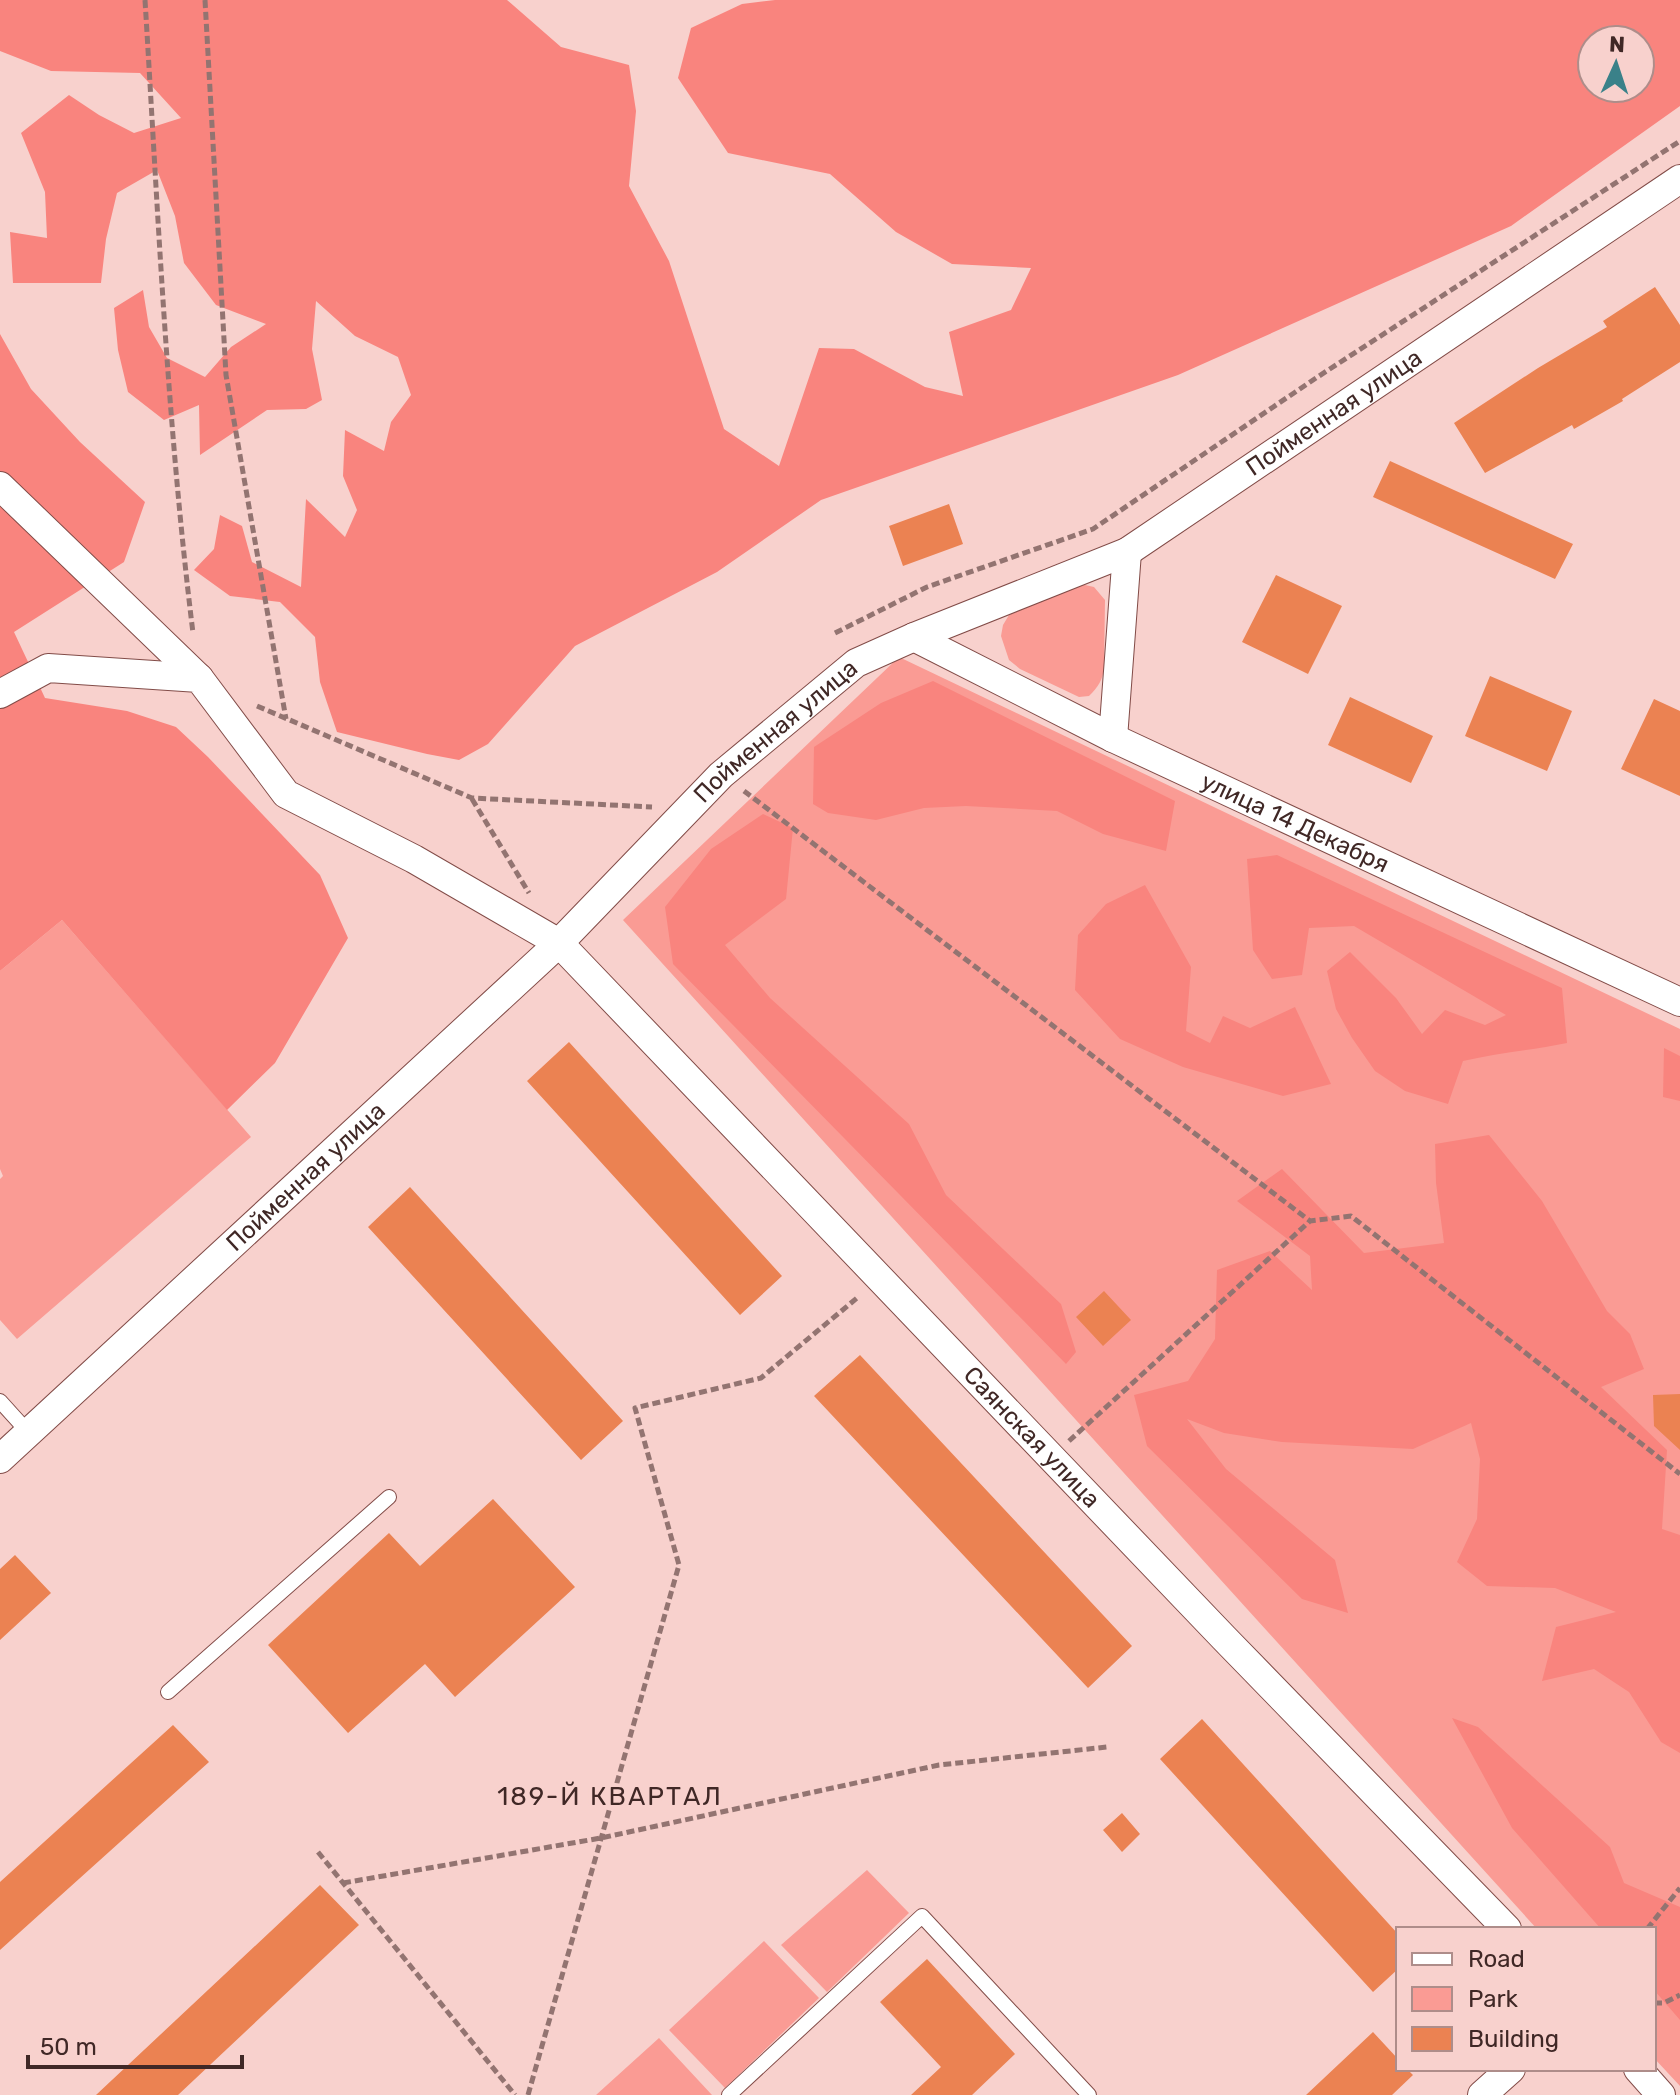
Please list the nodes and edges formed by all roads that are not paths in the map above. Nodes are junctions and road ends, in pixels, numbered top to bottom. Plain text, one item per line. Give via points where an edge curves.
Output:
1 (1680, 179) edge
2 (0, 486) edge
3 (1127, 552) junction
4 (914, 637) junction
5 (199, 678) junction
6 (0, 694) edge
7 (1113, 738) junction
8 (559, 943) junction
9 (1680, 1002) edge
10 (0, 1401) edge
11 (28, 1432) junction
12 (0, 1459) edge
13 (389, 1497) dead end
14 (168, 1692) dead end
15 (1505, 1927) edge
16 (1509, 2071) edge
17 (1640, 2071) edge
18 (729, 2095) edge
19 (1089, 2095) edge
20 (1482, 2095) edge
21 (1661, 2095) edge

1 - 3 street, Пойменная улица
2 - 5 street, Саянская улица
3 - 4 street, Пойменная улица
3 - 7 street
4 - 7 street, улица 14 Декабря
4 - 8 street, Пойменная улица via 856,663 721,775
5 - 6 street via 48,668
5 - 8 street, Саянская улица via 286,794 414,859
7 - 9 street, улица 14 Декабря
8 - 11 street, Пойменная улица
8 - 15 street, Саянская улица
10 - 11 lane
11 - 12 street, Пойменная улица
13 - 14 lane
16 - 20 street
17 - 21 street
18 - 19 lane via 922,1916

